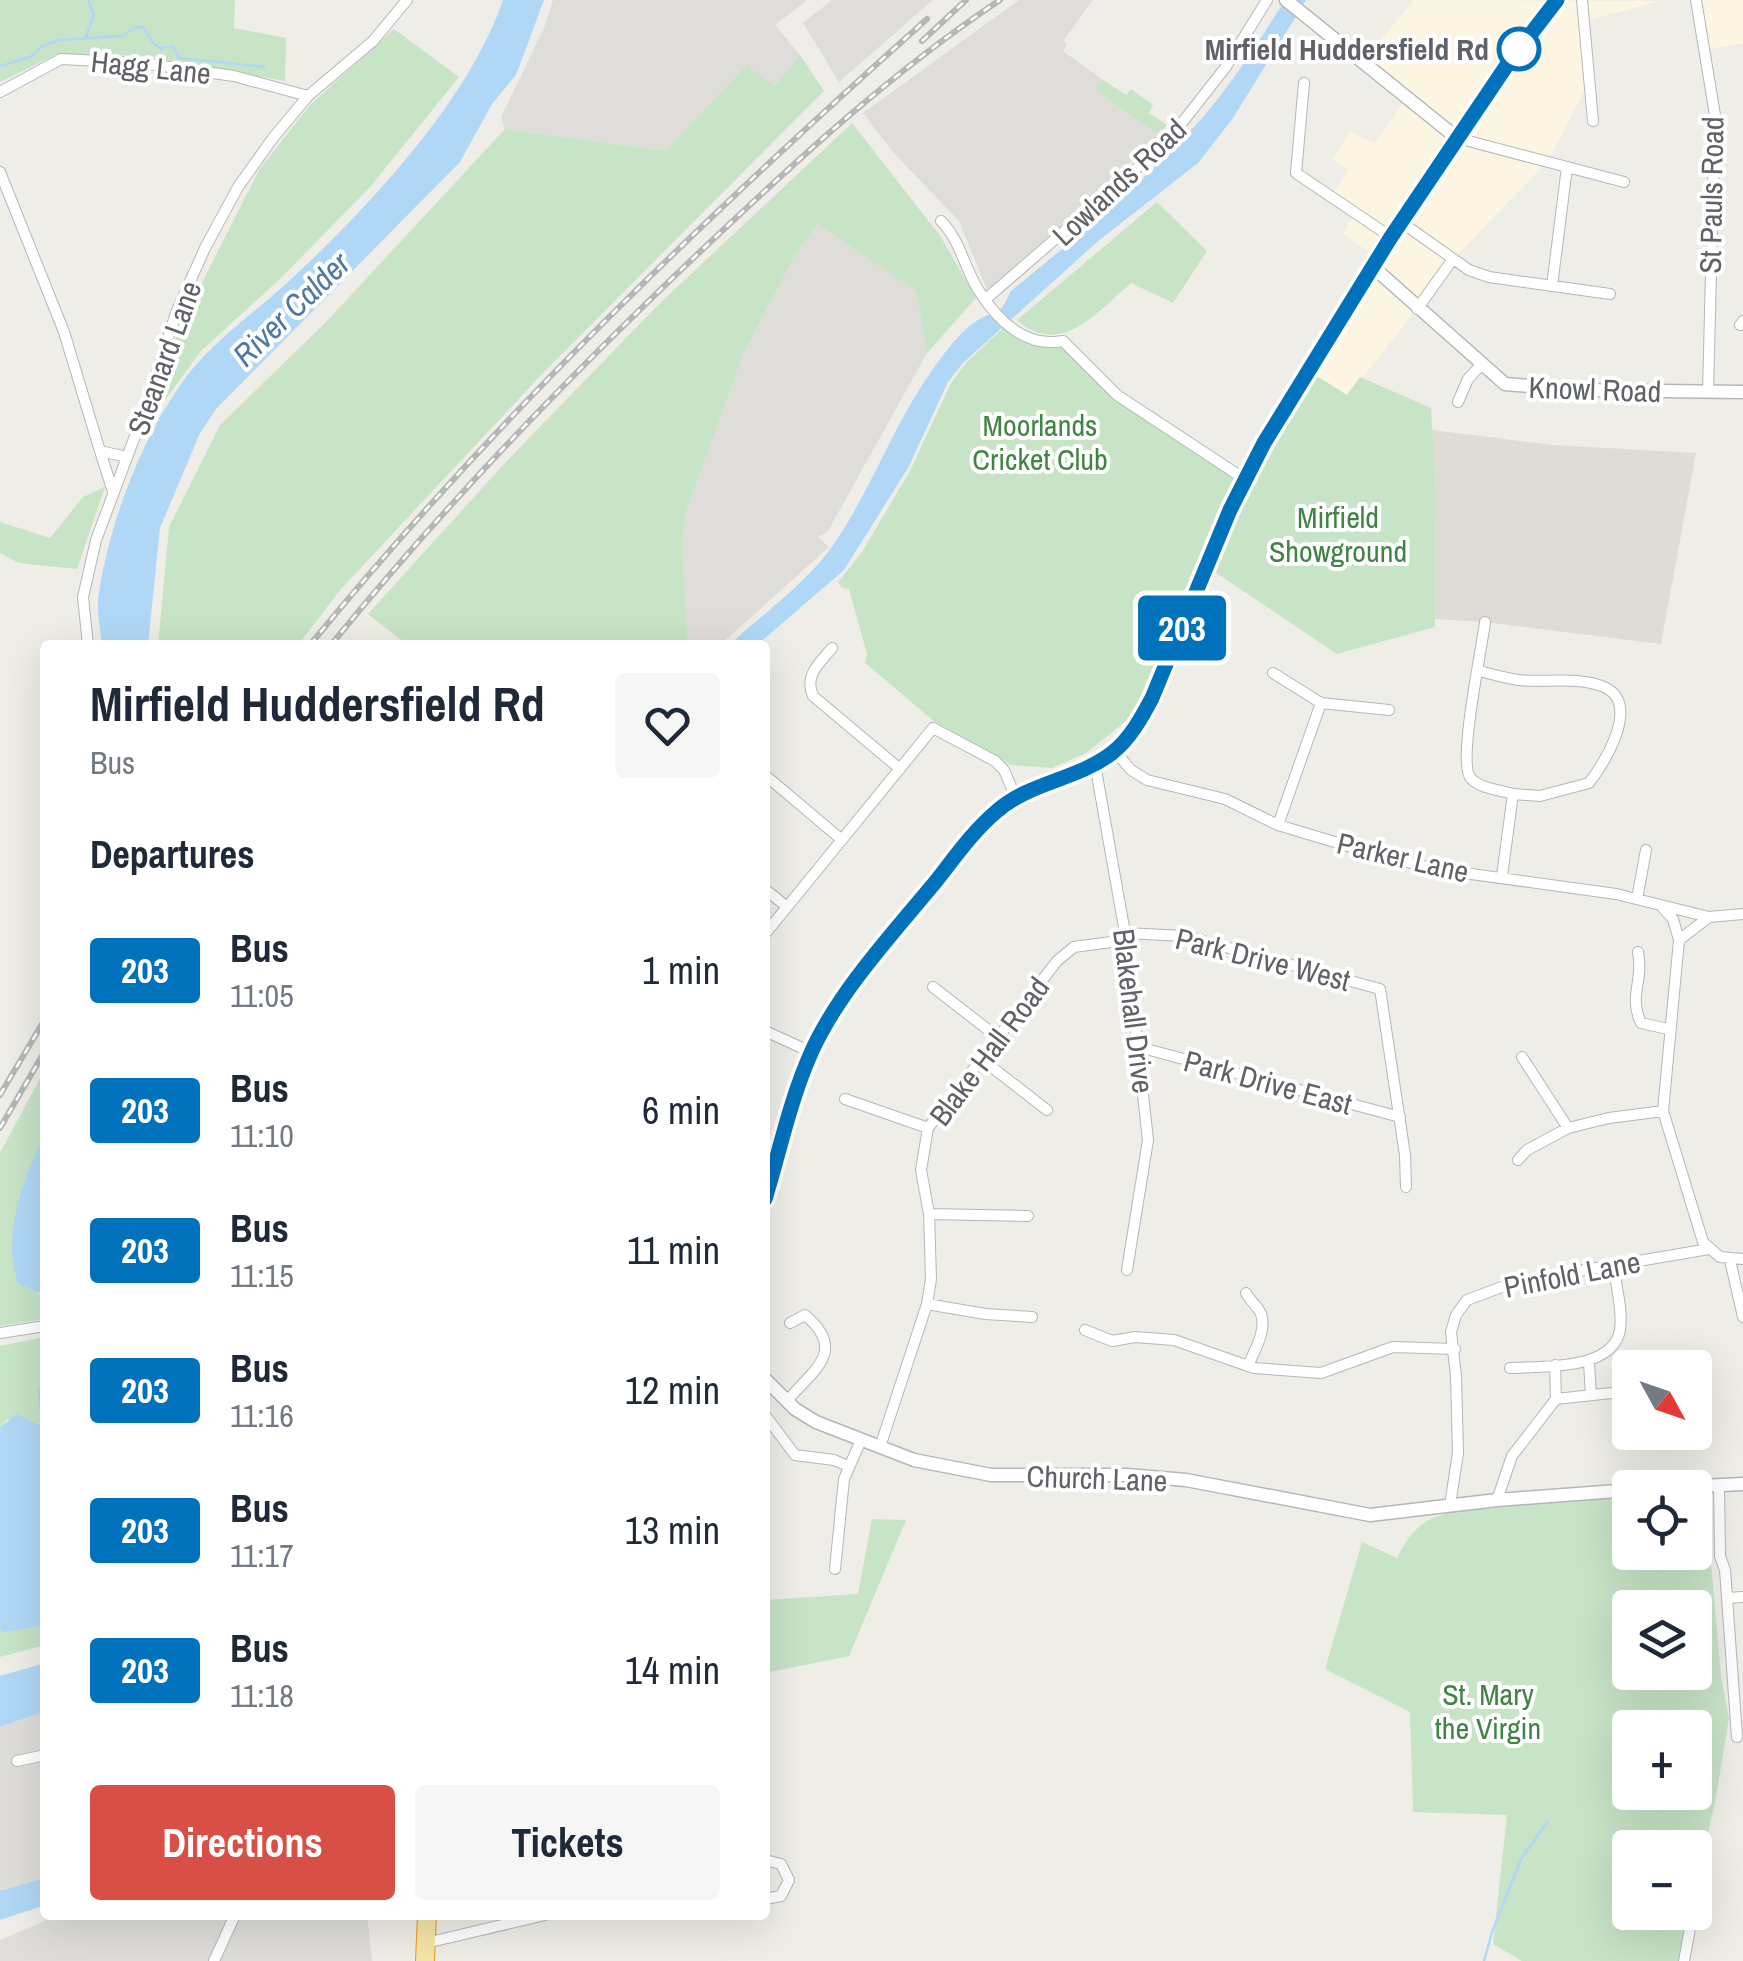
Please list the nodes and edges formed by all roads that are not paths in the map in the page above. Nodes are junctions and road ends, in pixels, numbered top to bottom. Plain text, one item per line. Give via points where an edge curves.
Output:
1 (407, 0) edge
2 (1267, 0) edge
3 (1286, 0) edge
4 (1557, 0) edge
5 (1582, 0) edge
6 (1696, 0) edge
7 (1304, 83) dead end
8 (0, 92) edge
9 (308, 96) junction
10 (1594, 122) dead end
11 (1457, 138) junction
12 (1567, 166) junction
13 (0, 172) edge
14 (1624, 182) dead end
15 (941, 220) dead end
16 (1396, 230) junction
17 (1452, 258) junction
18 (1373, 267) junction
19 (1552, 286) junction
20 (1610, 294) dead end
21 (990, 303) junction
22 (1418, 309) junction
23 (1481, 366) junction
24 (1708, 392) junction
25 (1743, 392) edge
26 (1458, 402) dead end
27 (100, 451) junction
28 (128, 457) junction
29 (1246, 480) junction
30 (113, 494) junction
31 (1485, 622) dead end
32 (87, 640) edge
33 (832, 648) dead end
34 (1479, 671) junction
35 (1274, 673) dead end
36 (1321, 704) junction
37 (1388, 710) dead end
38 (1115, 751) junction
39 (1095, 764) junction
40 (900, 769) junction
41 (770, 779) edge
42 (1512, 794) junction
43 (1016, 798) junction
44 (1278, 825) junction
45 (842, 840) junction
46 (1646, 850) dead end
47 (1502, 876) junction
48 (770, 892) edge
49 (1636, 900) junction
50 (1661, 906) junction
51 (787, 907) junction
52 (1743, 914) edge
53 (1709, 917) junction
54 (770, 928) edge
55 (1125, 936) junction
56 (1679, 940) junction
57 (1638, 952) dead end
58 (933, 987) dead end
59 (1668, 1030) junction
60 (770, 1033) edge
61 (996, 1036) junction
62 (1136, 1046) junction
63 (811, 1052) junction
64 (1522, 1057) dead end
65 (980, 1058) junction
66 (1542, 1061) dead end
67 (1531, 1069) junction
68 (846, 1099) dead end
69 (1047, 1110) dead end
70 (1663, 1111) junction
71 (1400, 1118) junction
72 (928, 1128) junction
73 (1568, 1128) junction
74 (1518, 1160) dead end
75 (770, 1179) edge
76 (1406, 1187) dead end
77 (929, 1214) junction
78 (1028, 1216) dead end
79 (1709, 1249) junction
80 (1725, 1258) junction
81 (1743, 1259) edge
82 (1126, 1263) dead end
83 (1614, 1268) junction
84 (1246, 1292) dead end
85 (927, 1304) junction
86 (1032, 1317) dead end
87 (1743, 1317) edge
88 (790, 1323) dead end
89 (40, 1327) edge
90 (1085, 1330) dead end
91 (0, 1333) edge
92 (1455, 1349) junction
93 (1589, 1362) junction
94 (1556, 1365) junction
95 (1248, 1366) junction
96 (1510, 1368) dead end
97 (770, 1384) edge
98 (1612, 1393) edge
99 (1591, 1395) junction
100 (1556, 1399) junction
101 (787, 1401) junction
102 (770, 1422) edge
103 (861, 1440) junction
104 (880, 1447) junction
105 (848, 1466) junction
106 (1743, 1484) edge
107 (1712, 1485) edge
108 (1719, 1485) junction
109 (1612, 1491) edge
110 (1497, 1500) junction
111 (1450, 1504) junction
112 (835, 1569) dead end
113 (1743, 1597) edge
114 (1726, 1598) junction
115 (1737, 1736) dead end
116 (40, 1756) edge
117 (17, 1761) dead end
118 (770, 1861) edge
119 (770, 1898) edge
120 (234, 1920) edge
121 (428, 1920) edge
122 (509, 1920) edge
123 (1690, 1930) edge
124 (425, 1952) edge
125 (214, 1961) edge
126 (1684, 1961) edge

1 - 9 street, Steanard Lane via 373,41
2 - 21 street, Lowlands Road via 1167,142
3 - 11 street
4 - 11 highway
5 - 10 street
6 - 24 street, St Pauls Road via 1714,115
7 - 16 street via 1296,173
8 - 9 street, Hagg Lane via 61,59 234,76
9 - 28 street, Steanard Lane via 238,187 205,248
11 - 12 street
11 - 16 highway
12 - 14 street
12 - 19 street
13 - 27 street via 64,332
15 - 21 street
16 - 17 street
16 - 18 highway
17 - 19 street via 1488,277
17 - 22 street
18 - 22 street, Knowl Road
18 - 29 highway
19 - 20 street
21 - 29 street via 1021,336 1063,341 1118,395
22 - 23 street, Knowl Road
23 - 24 street, Knowl Road via 1513,386
23 - 26 street
24 - 25 street, Knowl Road
27 - 28 street
27 - 30 street
28 - 30 street, Steanard Lane
29 - 38 highway via 1152,698
30 - 32 street, Steanard Lane via 83,597
31 - 34 street
33 - 40 street via 810,674 813,696
34 - 42 street via 1467,771 1480,785
34 - 42 street via 1605,687 1620,707 1614,741 1589,783 1540,796
35 - 36 street
36 - 37 street
36 - 44 street
38 - 39 highway
38 - 44 street, Parker Lane via 1147,780 1226,799
39 - 43 highway
39 - 55 street, Blakehall Drive
40 - 43 street via 933,728 994,761
40 - 45 street
41 - 45 street
42 - 47 street
43 - 63 highway via 996,811 900,925
44 - 47 street, Parker Lane via 1406,863
45 - 51 street
46 - 49 street
47 - 49 street, Parker Lane
48 - 51 street
49 - 50 street, Parker Lane
50 - 53 street, Parker Lane
50 - 56 street
51 - 54 street
52 - 53 street
53 - 56 street
55 - 61 street, Blake Hall Road via 1074,947
55 - 62 street, Blakehall Drive
55 - 71 street, Park Drive West via 1185,936 1380,988
56 - 59 street
57 - 59 street via 1642,972 1634,1008 1640,1023
58 - 61 street
59 - 70 street
60 - 63 street
61 - 65 street, Blake Hall Road
62 - 71 street, Park Drive East
62 - 82 street, Blakehall Drive via 1148,1140
63 - 75 highway
64 - 67 street
65 - 69 street
65 - 72 street, Blake Hall Road
66 - 67 street
67 - 73 street
68 - 72 street
70 - 73 street
70 - 79 street
71 - 76 street, Park Drive West
72 - 77 street, Blake Hall Road via 921,1170
73 - 74 street
77 - 78 street
77 - 85 street, Blake Hall Road
79 - 80 street
79 - 83 street, Pinfold Lane
80 - 81 street
80 - 87 street
83 - 92 street, Pinfold Lane via 1515,1282 1467,1300 1451,1332
83 - 93 street via 1620,1332
84 - 95 street via 1262,1320
85 - 86 street
85 - 104 street, Blake Hall Road
88 - 101 street via 805,1315 827,1346 823,1361
89 - 91 street
90 - 95 street via 1112,1340 1174,1340
92 - 95 street via 1393,1347 1320,1373
92 - 111 street, Pinfold Lane via 1458,1453
93 - 94 street
93 - 99 street
94 - 96 street
94 - 100 street
97 - 101 street, Church Lane
98 - 99 street
99 - 100 street
100 - 110 street via 1512,1456
101 - 103 street, Church Lane via 816,1422
102 - 105 street via 795,1455
103 - 104 street, Church Lane
103 - 105 street
104 - 111 street, Church Lane via 934,1466 990,1475 1186,1480 1370,1516
105 - 112 street
106 - 108 street
107 - 108 street
108 - 114 street
109 - 110 street, Church Lane
110 - 111 street, Church Lane
113 - 114 street
114 - 115 street
116 - 117 street
118 - 119 street via 781,1864 789,1880 781,1896
120 - 125 street
121 - 124 highway
122 - 124 street
123 - 126 street

